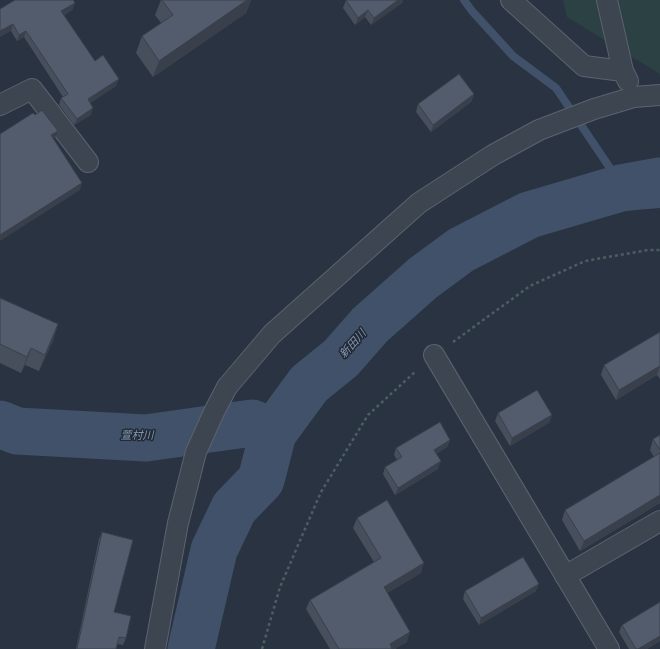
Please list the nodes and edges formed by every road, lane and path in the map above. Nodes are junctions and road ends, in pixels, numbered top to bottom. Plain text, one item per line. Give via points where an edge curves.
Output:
1 (511, 0) edge
2 (607, 0) edge
3 (623, 71) junction
4 (660, 95) edge
5 (634, 97) junction
6 (0, 105) edge
7 (88, 162) dead end
8 (660, 250) edge
9 (434, 355) junction
10 (660, 521) edge
11 (565, 576) junction
12 (155, 649) edge
13 (262, 649) edge
14 (609, 649) edge

1 - 3 street via 584,66
2 - 3 street
3 - 5 street
4 - 5 street
5 - 12 street via 539,130 493,155 419,203 272,334 227,387 196,452 178,523
6 - 7 street via 32,89
8 - 9 path via 585,261 530,286
9 - 11 street
9 - 13 path via 368,415 321,492 280,587
10 - 11 street
11 - 14 street

